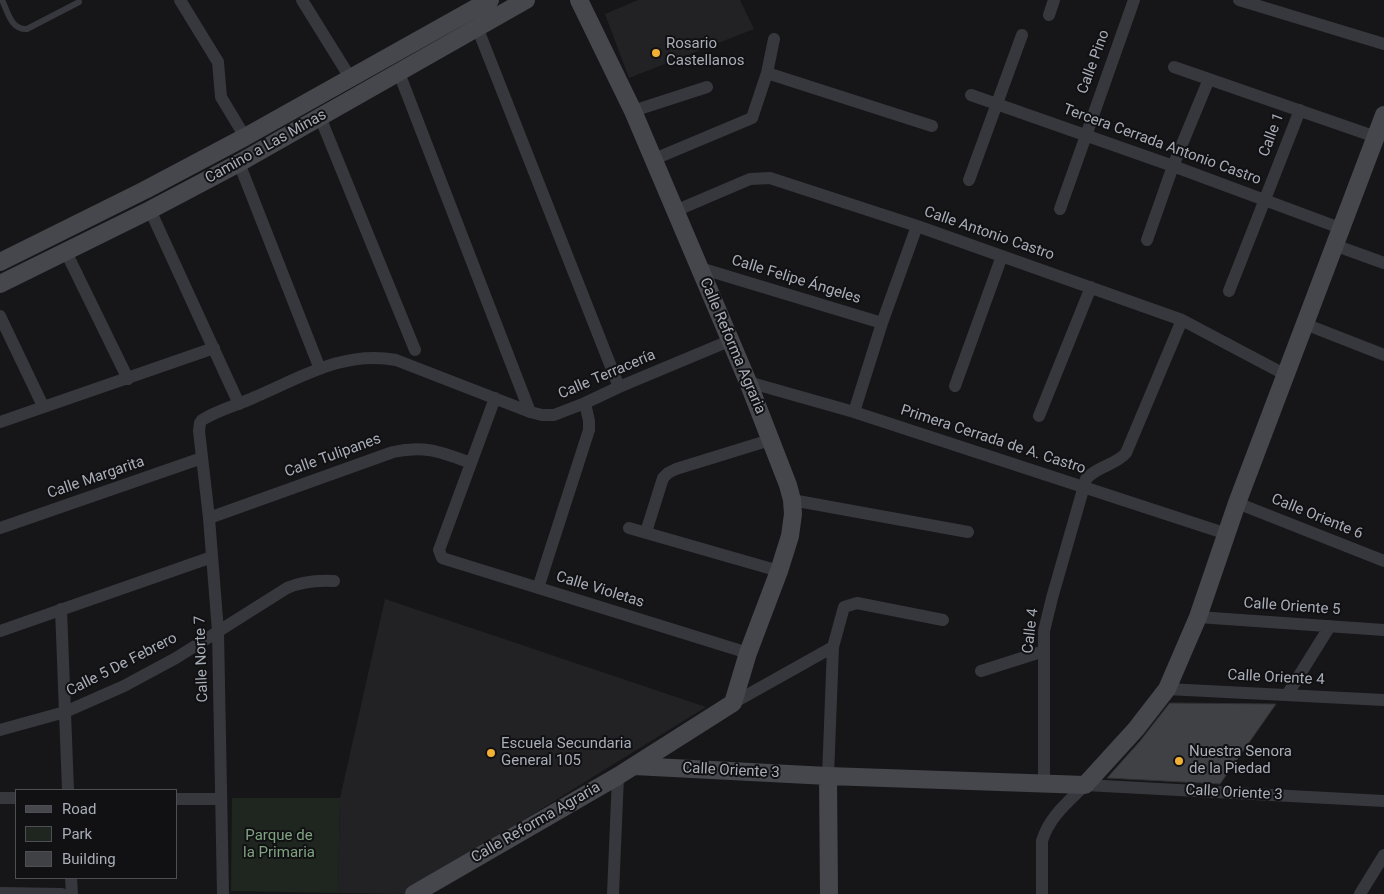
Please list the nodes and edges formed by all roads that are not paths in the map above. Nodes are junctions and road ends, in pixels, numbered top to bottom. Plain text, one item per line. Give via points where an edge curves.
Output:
1 (2, 0) edge
2 (180, 0) edge
3 (302, 0) edge
4 (490, 0) edge
5 (526, 0) edge
6 (579, 0) edge
7 (1054, 0) edge
8 (1134, 0) edge
9 (1239, 0) edge
10 (79, 2) dead end
11 (470, 13) edge
12 (1049, 15) dead end
13 (1022, 35) dead end
14 (774, 39) dead end
15 (1384, 44) edge
16 (1174, 67) dead end
17 (399, 73) junction
18 (767, 73) junction
19 (351, 79) junction
20 (1209, 79) junction
21 (708, 87) dead end
22 (971, 95) dead end
23 (998, 104) junction
24 (1300, 110) junction
25 (633, 111) junction
26 (1384, 115) edge
27 (320, 117) junction
28 (932, 126) dead end
29 (1085, 135) junction
30 (245, 137) junction
31 (1378, 144) edge
32 (652, 160) junction
33 (239, 163) junction
34 (1173, 166) junction
35 (969, 180) dead end
36 (1265, 200) junction
37 (1060, 209) dead end
38 (150, 210) junction
39 (675, 211) junction
40 (917, 226) junction
41 (1340, 228) junction
42 (1147, 240) dead end
43 (1334, 245) junction
44 (66, 252) junction
45 (1002, 256) junction
46 (0, 262) edge
47 (1384, 264) edge
48 (700, 268) junction
49 (0, 284) edge
50 (1091, 287) junction
51 (1229, 291) dead end
52 (0, 316) edge
53 (1182, 320) junction
54 (882, 323) junction
55 (1305, 324) junction
56 (730, 341) junction
57 (214, 348) junction
58 (415, 350) dead end
59 (1384, 355) edge
60 (320, 368) junction
61 (1286, 376) junction
62 (128, 379) junction
63 (748, 382) junction
64 (955, 386) dead end
65 (619, 387) junction
66 (495, 398) junction
67 (585, 403) junction
68 (239, 404) junction
69 (43, 406) junction
70 (530, 412) junction
71 (854, 412) junction
72 (1039, 416) dead end
73 (0, 422) edge
74 (200, 423) joint
75 (770, 440) junction
76 (202, 458) junction
77 (471, 462) junction
78 (1085, 487) junction
79 (792, 500) junction
80 (1237, 503) junction
81 (209, 518) junction
82 (0, 528) edge
83 (629, 528) dead end
84 (646, 532) junction
85 (968, 532) dead end
86 (1227, 534) junction
87 (212, 557) junction
88 (1384, 561) edge
89 (779, 571) junction
90 (334, 581) dead end
91 (538, 588) junction
92 (61, 609) junction
93 (1198, 617) junction
94 (943, 620) dead end
95 (1330, 626) junction
96 (1384, 630) edge
97 (0, 631) edge
98 (218, 631) junction
99 (833, 647) junction
100 (1044, 651) junction
101 (748, 653) junction
102 (981, 670) dead end
103 (1167, 689) junction
104 (1287, 695) junction
105 (1384, 700) edge
106 (733, 703) junction
107 (65, 712) junction
108 (0, 730) edge
109 (634, 766) junction
110 (618, 776) junction
111 (828, 776) junction
112 (1044, 783) junction
113 (1085, 785) junction
114 (68, 789) edge
115 (0, 798) edge
116 (15, 798) edge
117 (178, 799) edge
118 (221, 799) junction
119 (1384, 801) edge
120 (1384, 855) edge
121 (71, 879) edge
122 (0, 893) edge
123 (62, 894) edge
124 (72, 894) edge
125 (222, 894) edge
126 (414, 894) edge
127 (613, 894) edge
128 (829, 894) edge
129 (1042, 894) edge
130 (1360, 894) edge

1 - 10 lane via 13,24 23,29
2 - 30 street via 218,62 221,97
3 - 19 street
4 - 11 street, Camino a Las Minas
5 - 11 street, Camino a Las Minas
6 - 25 street, Calle Reforma Agraria
7 - 12 street
8 - 29 street, Calle Pino
9 - 15 street
11 - 17 street, Camino a Las Minas
11 - 19 street, Camino a Las Minas
11 - 65 street
13 - 23 street
14 - 18 street
16 - 20 street
17 - 27 street, Camino a Las Minas
17 - 70 street
18 - 28 street
18 - 32 street via 752,118
19 - 30 street, Camino a Las Minas
20 - 24 street
20 - 34 street
21 - 25 street
22 - 23 street, Tercera Cerrada Antonio Castro
23 - 29 street, Tercera Cerrada Antonio Castro
23 - 35 street
24 - 31 street
24 - 36 street, Calle 1
25 - 32 street, Calle Reforma Agraria
26 - 31 street
27 - 33 street, Camino a Las Minas
27 - 58 street
29 - 34 street, Tercera Cerrada Antonio Castro
29 - 37 street, Calle Pino
30 - 46 street, Camino a Las Minas
31 - 41 street
32 - 39 street, Calle Reforma Agraria
33 - 38 street, Camino a Las Minas
33 - 60 street
34 - 36 street, Tercera Cerrada Antonio Castro
34 - 42 street
36 - 41 street, Tercera Cerrada Antonio Castro
36 - 51 street, Calle 1
38 - 44 street, Camino a Las Minas
38 - 57 street
39 - 40 street, Calle Antonio Castro via 761,177
39 - 48 street, Calle Reforma Agraria
40 - 45 street, Calle Antonio Castro
40 - 54 street
41 - 43 street
43 - 47 street
43 - 55 street
44 - 49 street, Camino a Las Minas
44 - 62 street
45 - 50 street, Calle Antonio Castro
45 - 64 street
48 - 54 street, Calle Felipe Ángeles
48 - 56 street, Calle Reforma Agraria
50 - 53 street, Calle Antonio Castro
50 - 72 street
52 - 69 street
53 - 61 street, Calle Antonio Castro
53 - 78 street via 1126,453 1091,473
54 - 71 street
55 - 59 street
55 - 61 street
56 - 63 street, Calle Reforma Agraria
56 - 65 street, Calle Terracería
57 - 62 street
57 - 68 street
60 - 66 street, Calle Terracería via 348,359 381,357
60 - 68 street, Calle Terracería
61 - 80 street
62 - 69 street
63 - 71 street, Primera Cerrada de A. Castro
63 - 75 street, Calle Reforma Agraria
65 - 67 street, Calle Terracería
66 - 70 street, Calle Terracería
66 - 77 street
67 - 70 street, Calle Terracería via 554,415
67 - 91 street via 588,430
68 - 74 street, Calle Terracería
69 - 73 street
71 - 78 street, Primera Cerrada de A. Castro
74 - 76 street, Calle Norte 7
75 - 79 street, Calle Reforma Agraria
75 - 84 street via 668,473 663,478
76 - 81 street, Calle Norte 7
76 - 82 street, Calle Margarita
77 - 81 street, Calle Tulipanes via 426,449 409,448
77 - 91 street, Calle Violetas via 439,550 442,558
78 - 86 street, Primera Cerrada de A. Castro
78 - 100 street, Calle 4 via 1052,598 1044,631
79 - 85 street
79 - 89 street, Calle Reforma Agraria via 790,536
80 - 86 street
80 - 88 street, Calle Oriente 6
81 - 87 street, Calle Norte 7
83 - 84 street
84 - 89 street
86 - 93 street
87 - 92 street
87 - 98 street, Calle Norte 7
89 - 101 street, Calle Reforma Agraria
90 - 98 street, Calle 5 De Febrero via 314,580 287,588
91 - 101 street, Calle Violetas
92 - 97 street
92 - 107 street
93 - 95 street, Calle Oriente 5
93 - 103 street
94 - 99 street via 857,602 844,608
95 - 96 street, Calle Oriente 5
95 - 104 street
98 - 107 street, Calle 5 De Febrero via 176,658
98 - 118 street, Calle Norte 7
99 - 106 street, Calle Reforma Agraria
99 - 111 street
100 - 102 street
100 - 112 street, Calle 4
101 - 106 street, Calle Reforma Agraria
103 - 104 street, Calle Oriente 4
103 - 113 street
104 - 105 street, Calle Oriente 4
106 - 109 street, Calle Reforma Agraria
107 - 108 street, Calle 5 De Febrero
107 - 114 street
109 - 110 street, Calle Reforma Agraria
109 - 111 street, Calle Oriente 3
110 - 126 street, Calle Reforma Agraria
110 - 127 street
111 - 112 street, Calle Oriente 3
111 - 128 street
112 - 113 street, Calle Oriente 3
113 - 119 street, Calle Oriente 3
113 - 129 street via 1052,819 1042,841
115 - 116 street
117 - 118 street
118 - 125 street, Calle Norte 7
120 - 130 street
121 - 124 street
122 - 123 street

